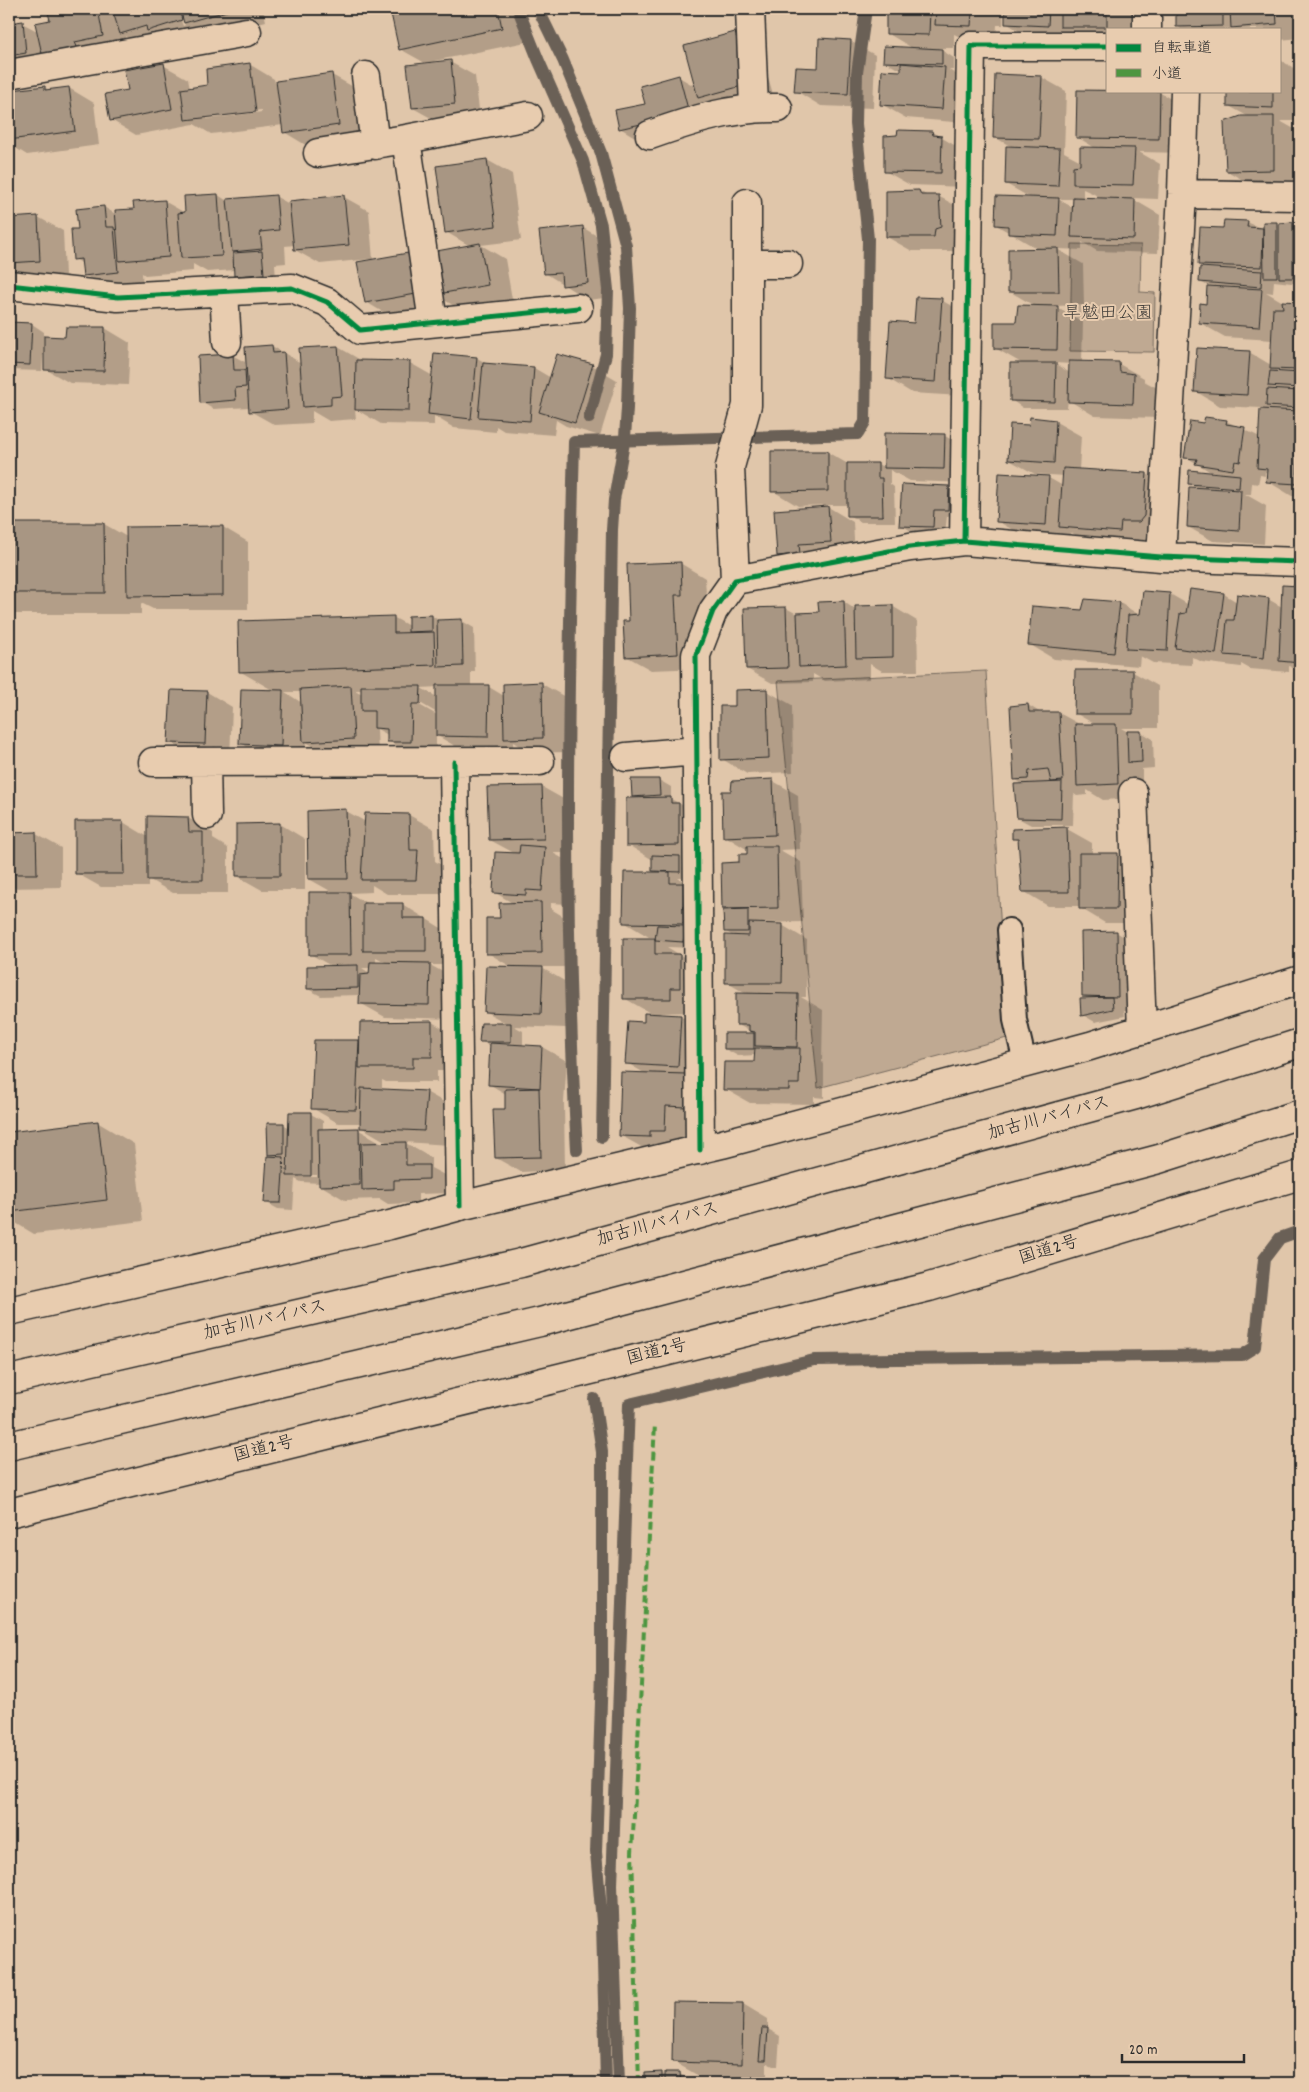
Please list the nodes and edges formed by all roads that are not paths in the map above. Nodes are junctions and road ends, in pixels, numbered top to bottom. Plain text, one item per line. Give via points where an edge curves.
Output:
1 (750, 9) edge
2 (1146, 9) edge
3 (1148, 28) edge
4 (247, 32) dead end
5 (1106, 46) edge
6 (9, 74) edge
7 (366, 76) dead end
8 (1185, 92) edge
9 (528, 116) dead end
10 (650, 135) dead end
11 (406, 139) junction
12 (375, 145) junction
13 (318, 153) dead end
14 (1182, 194) junction
15 (1300, 196) edge
16 (747, 203) dead end
17 (747, 264) junction
18 (788, 264) dead end
19 (9, 285) edge
20 (224, 292) junction
21 (578, 308) dead end
22 (433, 322) junction
23 (227, 342) dead end
24 (964, 542) junction
25 (1161, 557) junction
26 (1300, 562) edge
27 (734, 580) junction
28 (697, 751) junction
29 (626, 757) dead end
30 (540, 761) dead end
31 (152, 762) dead end
32 (206, 762) junction
33 (454, 762) junction
34 (1133, 793) dead end
35 (207, 814) dead end
36 (1009, 930) dead end
37 (1300, 980) edge
38 (1142, 1030) junction
39 (1300, 1043) edge
40 (1025, 1063) junction
41 (1300, 1114) edge
42 (700, 1150) junction
43 (1300, 1175) edge
44 (460, 1206) junction
45 (9, 1311) edge
46 (9, 1380) edge
47 (9, 1446) edge
48 (9, 1513) edge

1 - 10 main road via 766,107 691,121
2 - 3 main road
4 - 6 main road
5 - 24 main road via 971,46
7 - 12 main road
8 - 14 main road
9 - 11 main road
11 - 12 main road
11 - 22 main road
12 - 13 main road
14 - 15 main road
14 - 25 main road
16 - 17 main road
17 - 18 main road
17 - 27 main road via 747,405 730,468
19 - 20 main road via 118,297
20 - 22 main road via 292,288 327,302 360,330
20 - 23 main road
21 - 22 main road
24 - 25 main road
24 - 27 main road via 910,547
25 - 26 main road
27 - 28 main road via 713,612 696,655
28 - 29 main road
28 - 42 main road
30 - 33 main road
31 - 32 main road
32 - 33 main road
32 - 35 main road
33 - 44 main road
34 - 38 main road
36 - 40 lane via 1015,1020
37 - 38 main road
38 - 40 main road
39 - 46 main road, 加古川バイパス via 1136,1095 521,1262
40 - 42 main road
41 - 47 main road via 1159,1159 540,1322
42 - 44 main road
43 - 48 main road, 国道2号 via 929,1287
44 - 45 main road via 390,1226

